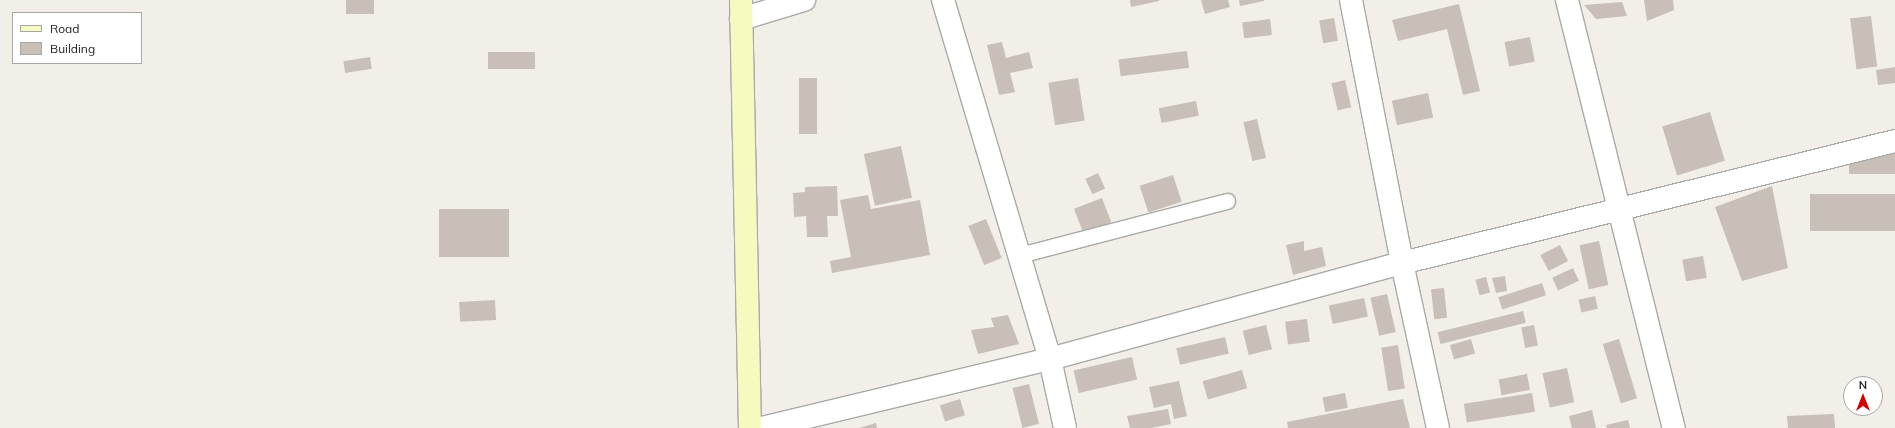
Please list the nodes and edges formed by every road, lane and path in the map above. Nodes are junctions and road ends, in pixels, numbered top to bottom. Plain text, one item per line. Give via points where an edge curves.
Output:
1 (804, 0) edge
2 (943, 0) edge
3 (1351, 0) edge
4 (1567, 0) edge
5 (741, 9) edge
6 (1895, 141) edge
7 (1227, 201) dead end
8 (1619, 210) junction
9 (1019, 255) junction
10 (1402, 263) junction
11 (1050, 359) junction
12 (750, 428) edge
13 (762, 428) edge
14 (1065, 428) edge
15 (1438, 428) edge
16 (1674, 428) edge

1 - 5 street
2 - 9 street
3 - 10 street
4 - 8 street
5 - 12 street
6 - 8 street
7 - 9 lane
8 - 10 street
8 - 16 street
9 - 11 street
10 - 11 street
10 - 15 street
11 - 13 street
11 - 14 street

